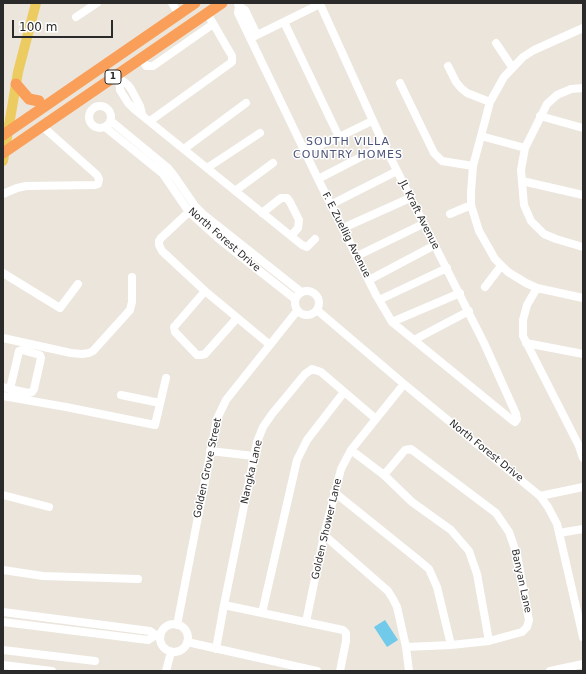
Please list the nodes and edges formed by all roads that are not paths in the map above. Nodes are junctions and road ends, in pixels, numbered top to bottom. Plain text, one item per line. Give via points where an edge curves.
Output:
1 (36, 3) edge
2 (97, 3) edge
3 (195, 3) edge
4 (222, 3) edge
5 (177, 5) edge
6 (238, 5) edge
7 (208, 8) edge
8 (76, 17) dead end
9 (284, 22) junction
10 (213, 24) junction
11 (170, 25) junction
12 (148, 27) junction
13 (583, 28) edge
14 (254, 36) junction
15 (496, 43) dead end
16 (160, 45) junction
17 (104, 57) junction
18 (141, 58) junction
19 (448, 66) dead end
20 (512, 67) junction
21 (74, 77) junction
22 (118, 77) junction
23 (400, 83) dead end
24 (16, 84) junction
25 (583, 88) edge
26 (50, 94) junction
27 (86, 96) junction
28 (39, 101) junction
29 (490, 102) junction
30 (246, 103) dead end
31 (94, 107) junction
32 (30, 108) junction
33 (62, 112) junction
34 (540, 116) junction
35 (372, 120) junction
36 (150, 121) junction
37 (6, 124) edge
38 (108, 124) junction
39 (42, 126) junction
40 (583, 128) edge
41 (260, 133) dead end
42 (3, 134) edge
43 (481, 136) junction
44 (339, 137) junction
45 (127, 139) junction
46 (384, 145) junction
47 (525, 148) junction
48 (184, 149) junction
49 (305, 151) junction
50 (3, 152) edge
51 (273, 163) dead end
52 (473, 166) junction
53 (207, 168) junction
54 (397, 171) junction
55 (318, 179) junction
56 (522, 181) junction
57 (235, 191) junction
58 (3, 194) edge
59 (583, 195) edge
60 (410, 198) junction
61 (330, 205) junction
62 (471, 205) junction
63 (195, 206) junction
64 (189, 212) junction
65 (262, 213) junction
66 (450, 214) dead end
67 (423, 224) junction
68 (343, 228) junction
69 (291, 236) junction
70 (315, 239) dead end
71 (435, 246) junction
72 (583, 247) edge
73 (357, 256) junction
74 (501, 266) junction
75 (447, 268) junction
76 (3, 273) edge
77 (132, 277) dead end
78 (369, 280) junction
79 (78, 284) dead end
80 (485, 287) dead end
81 (538, 288) junction
82 (205, 291) junction
83 (301, 292) junction
84 (460, 293) junction
85 (583, 298) edge
86 (295, 300) junction
87 (379, 300) junction
88 (317, 310) junction
89 (297, 311) junction
90 (469, 311) junction
91 (237, 318) junction
92 (392, 322) junction
93 (3, 338) edge
94 (414, 340) junction
95 (526, 343) junction
96 (270, 345) junction
97 (583, 354) edge
98 (166, 378) dead end
99 (404, 384) junction
100 (7, 388) edge
101 (344, 392) junction
102 (122, 395) dead end
103 (3, 396) edge
104 (160, 403) junction
105 (376, 419) junction
106 (512, 420) joint
107 (581, 446) edge
108 (351, 450) junction
109 (210, 451) junction
110 (254, 456) junction
111 (583, 458) edge
112 (384, 475) junction
113 (583, 487) edge
114 (334, 492) junction
115 (3, 495) edge
116 (540, 496) junction
117 (49, 507) dead end
118 (583, 529) edge
119 (559, 533) junction
120 (324, 536) junction
121 (3, 570) edge
122 (138, 580) dead end
123 (224, 605) junction
124 (3, 612) edge
125 (262, 613) junction
126 (33, 621) junction
127 (3, 622) edge
128 (306, 622) junction
129 (177, 625) junction
130 (158, 636) junction
131 (583, 637) edge
132 (489, 641) junction
133 (187, 642) junction
134 (450, 645) junction
135 (406, 647) junction
136 (216, 648) junction
137 (3, 650) edge
138 (171, 652) junction
139 (95, 661) dead end
140 (583, 664) edge
141 (3, 665) edge
142 (296, 669) edge
143 (52, 671) edge
144 (166, 671) edge
145 (317, 671) edge
146 (340, 671) edge
147 (409, 671) edge
148 (550, 671) edge

1 - 24 main road
2 - 8 street
3 - 11 highway, 1
4 - 7 highway, 1
5 - 12 highway, 1
6 - 14 street, F. E Zuellig Avenue via 238,13
7 - 10 street
7 - 11 highway, 1
7 - 16 highway, 1
9 - 14 street
9 - 35 street, JL Kraft Avenue via 320,4
9 - 44 street
10 - 18 street via 153,66 146,66
10 - 36 street via 233,60
11 - 42 highway, 1
11 - 50 highway, 1
12 - 16 highway
12 - 17 highway, 1
13 - 20 street via 534,50
14 - 49 street, F. E Zuellig Avenue
15 - 20 street
16 - 18 highway, 1
17 - 21 highway, 1
17 - 22 highway
18 - 22 highway, 1
19 - 29 street via 461,88
20 - 29 street
21 - 26 highway, 1
21 - 27 highway
22 - 27 highway, 1
22 - 36 street via 123,95 131,106
23 - 52 street via 434,153 442,160
24 - 28 highway via 29,99
24 - 37 main road
25 - 34 street via 571,89 557,95 547,104
26 - 28 highway, 1
26 - 33 highway
27 - 31 street
27 - 33 highway, 1
28 - 32 highway, 1
29 - 43 street
30 - 48 street
31 - 38 street via 102,105 109,109 112,117
31 - 38 street via 88,116 91,124 97,128
32 - 37 highway, 1
32 - 39 highway
33 - 39 highway, 1
34 - 40 street
34 - 47 street
35 - 44 street
35 - 46 street, JL Kraft Avenue
36 - 48 street
37 - 50 main road
38 - 45 street, North Forest Drive
39 - 50 highway, 1
39 - 58 street via 97,175 98,184 26,186
41 - 53 street
43 - 47 street
43 - 52 street
44 - 49 street
45 - 63 street, North Forest Drive via 168,168
45 - 64 street, North Forest Drive via 163,174
46 - 54 street, JL Kraft Avenue
46 - 55 street
47 - 56 street
48 - 53 street
49 - 55 street, F. E Zuellig Avenue
51 - 57 street
52 - 62 street
53 - 57 street
54 - 60 street, JL Kraft Avenue
54 - 61 street
55 - 61 street, F. E Zuellig Avenue
56 - 59 street
56 - 72 street via 524,205 531,221 544,234
57 - 65 street
60 - 67 street, JL Kraft Avenue
60 - 68 street
61 - 68 street, F. E Zuellig Avenue
62 - 66 street
62 - 74 street via 485,242
63 - 64 street
63 - 83 street, North Forest Drive
64 - 82 street via 161,238 159,245 162,251
64 - 86 street, North Forest Drive
65 - 69 street
65 - 69 street via 279,199 287,198 299,223
67 - 71 street, JL Kraft Avenue
67 - 73 street
68 - 73 street, F. E Zuellig Avenue
69 - 70 street via 306,247
71 - 75 street, JL Kraft Avenue
71 - 78 street
73 - 78 street, F. E Zuellig Avenue
74 - 80 street
74 - 81 street via 517,278
75 - 84 street, JL Kraft Avenue
75 - 87 street
76 - 79 street via 60,308
77 - 93 street via 130,310 89,353 71,353
78 - 87 street, F. E Zuellig Avenue
81 - 85 street
81 - 95 street via 527,305 523,320 523,336
82 - 91 street
82 - 91 street via 174,327 175,332 197,355 205,354
83 - 86 street
83 - 88 street via 309,291 316,295 319,302
84 - 90 street, JL Kraft Avenue
84 - 92 street
86 - 89 street
87 - 92 street, F. E Zuellig Avenue
88 - 89 street via 308,316
88 - 99 street, North Forest Drive
89 - 96 street, Golden Grove Street
90 - 94 street
90 - 106 street, JL Kraft Avenue via 516,414 517,420
91 - 96 street
92 - 94 street, F. E Zuellig Avenue
94 - 106 street, F. E Zuellig Avenue
95 - 97 street
95 - 107 street
96 - 109 street, Golden Grove Street via 226,400 217,419
98 - 104 street
99 - 105 street, Golden Shower Lane
99 - 116 street, North Forest Drive
100 - 100 street via 32,392 40,355 19,351
101 - 105 street, Nangka Lane
101 - 110 street, Nangka Lane via 321,372 312,369 308,371 272,414 261,432
101 - 125 street via 307,440 297,460
102 - 104 street
103 - 104 street via 156,425
105 - 108 street, Golden Shower Lane
107 - 111 street
108 - 112 street
108 - 114 street, Golden Shower Lane via 341,469
109 - 110 street
109 - 129 street, Golden Grove Street
110 - 123 street, Nangka Lane
112 - 132 street via 412,502 450,530 469,552 477,574
112 - 132 street, Banyan Lane via 405,450 414,450 496,513 503,522 517,555 529,623 522,632
113 - 116 street
114 - 120 street, Golden Shower Lane
114 - 134 street via 429,570 437,587
115 - 117 street
116 - 119 street, North Forest Drive via 554,517
118 - 119 street
119 - 131 street, North Forest Drive
120 - 128 street, Golden Shower Lane
120 - 135 street via 388,591 397,607
121 - 122 street via 50,576
123 - 125 street
123 - 136 street, Nangka Lane
124 - 126 street
125 - 128 street
126 - 127 street
126 - 130 street via 150,631
128 - 146 street via 338,628 346,633
129 - 130 street via 165,628
129 - 133 street via 186,632
130 - 138 street via 162,646
132 - 134 street, Banyan Lane
133 - 136 street
133 - 138 street via 179,651
134 - 135 street, Banyan Lane
135 - 147 street
136 - 142 street
137 - 139 street
138 - 144 street
140 - 148 street
141 - 143 street
142 - 145 street

